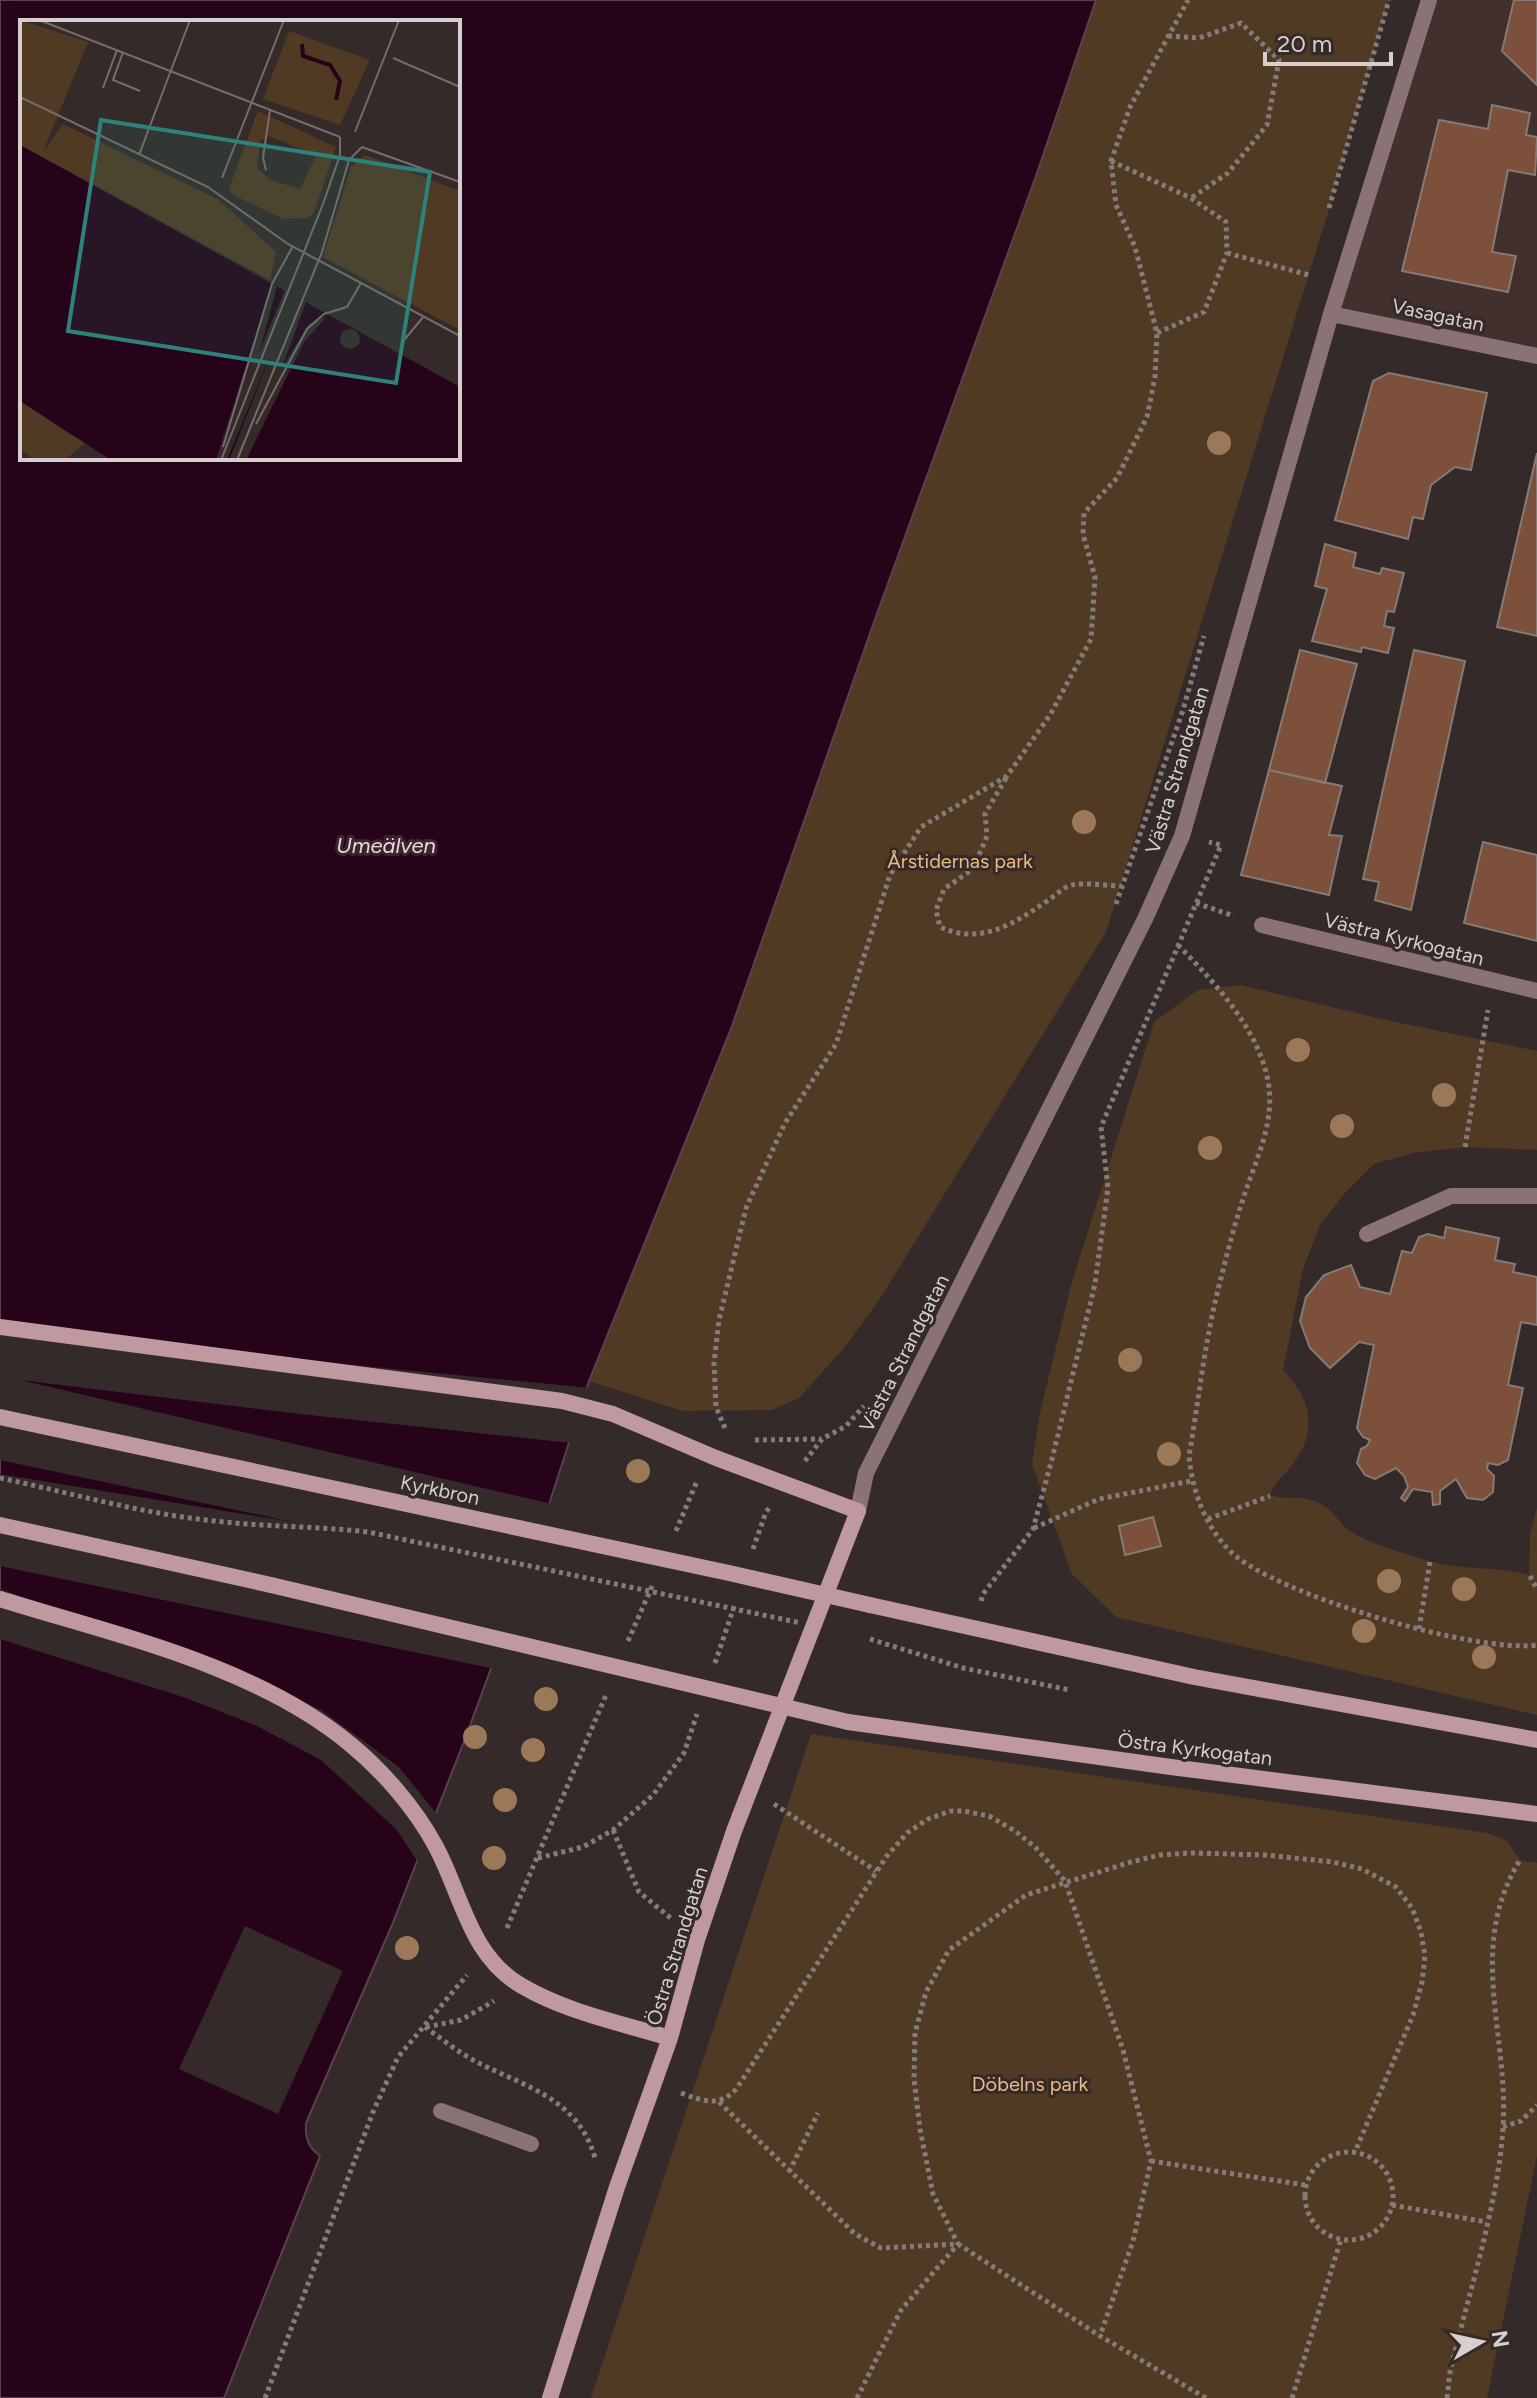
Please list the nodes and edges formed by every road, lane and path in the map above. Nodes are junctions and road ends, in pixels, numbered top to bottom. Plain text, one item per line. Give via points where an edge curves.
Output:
1 (1188, 0) edge
2 (1389, 0) edge
3 (1429, 0) edge
4 (1168, 36) junction
5 (1111, 161) junction
6 (1191, 198) junction
7 (1329, 209) dead end
8 (1227, 253) junction
9 (1313, 262) dead end
10 (1331, 314) junction
11 (1157, 333) junction
12 (1537, 356) edge
13 (1205, 635) dead end
14 (1007, 776) junction
15 (1221, 845) dead end
16 (1122, 886) junction
17 (1196, 903) junction
18 (1114, 909) dead end
19 (1262, 925) joint
20 (1178, 945) junction
21 (1493, 981) junction
22 (1537, 991) edge
23 (1465, 1147) dead end
24 (1537, 1196) edge
25 (1367, 1234) dead end
26 (0, 1327) edge
27 (866, 1403) dead end
28 (0, 1417) edge
29 (730, 1440) dead end
30 (745, 1440) dead end
31 (0, 1478) edge
32 (1191, 1481) junction
33 (1270, 1496) dead end
34 (858, 1511) junction
35 (1208, 1519) junction
36 (0, 1525) edge
37 (1033, 1529) junction
38 (1430, 1562) dead end
39 (1530, 1576) dead end
40 (1537, 1589) edge
41 (0, 1599) edge
42 (815, 1626) dead end
43 (973, 1629) junction
44 (1419, 1629) junction
45 (861, 1636) dead end
46 (1537, 1645) edge
47 (963, 1668) junction
48 (1070, 1690) dead end
49 (1537, 1740) edge
50 (770, 1801) dead end
51 (1537, 1814) edge
52 (613, 1830) dead end
53 (538, 1858) dead end
54 (1520, 1860) dead end
55 (876, 1871) junction
56 (1065, 1881) junction
57 (697, 1940) junction
58 (488, 1958) junction
59 (520, 1986) junction
60 (425, 2027) junction
61 (670, 2038) junction
62 (680, 2092) dead end
63 (719, 2102) junction
64 (1537, 2105) edge
65 (441, 2111) dead end
66 (818, 2113) dead end
67 (1503, 2127) junction
68 (531, 2144) dead end
69 (1355, 2152) junction
70 (595, 2161) dead end
71 (1151, 2161) junction
72 (789, 2172) junction
73 (1305, 2185) junction
74 (1392, 2205) junction
75 (1486, 2222) junction
76 (1341, 2239) junction
77 (958, 2244) junction
78 (1100, 2336) junction
79 (265, 2398) edge
80 (550, 2398) edge
81 (857, 2398) edge
82 (1206, 2398) edge
83 (1292, 2398) edge
84 (1447, 2398) edge

1 - 4 path
2 - 7 path
3 - 10 street, Västra Strandgatan
4 - 5 path via 1130,107
4 - 6 path via 1199,38 1241,23 1279,60 1267,125 1228,173
5 - 6 path
5 - 11 path via 1116,205 1135,247
6 - 8 path via 1226,222
8 - 9 path via 1309,275
8 - 11 path via 1204,312
10 - 12 street, Vasagatan
10 - 34 street, Västra Strandgatan via 1182,836 866,1473
11 - 14 path via 1147,417 1117,478 1084,513 1083,534 1095,577 1091,639 1050,715
13 - 16 path
14 - 16 path via 985,814 987,836 973,869 944,889 936,910 940,927 972,935 995,932 1070,885
14 - 29 path via 921,827 890,875 836,1044 785,1123 746,1208 714,1363 716,1407
15 - 17 path
16 - 18 path
17 - 19 path
17 - 20 path
19 - 21 street, Västra Kyrkogatan
20 - 32 path via 1232,1008 1256,1045 1268,1082 1268,1125 1219,1285 1189,1456
20 - 37 path via 1101,1127 1108,1188 1095,1284
21 - 22 street, Västra Kyrkogatan
21 - 23 path
24 - 25 street via 1451,1196
26 - 34 street via 514,1393 591,1408
27 - 30 path via 846,1426 822,1439
28 - 43 street, Kyrkbron, bridge
31 - 42 path, bridge via 200,1519 368,1532
32 - 35 path
32 - 37 path via 1099,1499
33 - 35 path
34 - 57 street, Östra Strandgatan
35 - 44 path via 1229,1550 1251,1567 1328,1601
36 - 51 street, Östra Kyrkogatan, bridge via 848,1722
37 - 43 path via 983,1594
38 - 44 path
39 - 40 path
41 - 58 street via 217,1669 287,1703 350,1744 407,1805 435,1845
43 - 47 path
43 - 49 street via 1194,1677
44 - 46 path via 1477,1643
45 - 47 path
47 - 48 path
50 - 55 path
52 - 57 path via 639,1892
53 - 58 path
54 - 67 path via 1507,1881 1492,1940
55 - 56 path via 916,1825 964,1811 989,1816 1015,1831
55 - 63 path via 737,2088
56 - 69 path via 1160,1855 1193,1853 1333,1862 1362,1869 1396,1887 1421,1932 1422,1982
56 - 71 path via 1123,2050
56 - 77 path via 1026,1895 949,1950 926,1992 915,2033 915,2092 933,2194
57 - 61 street, Östra Strandgatan
58 - 59 street
58 - 60 path via 460,1981
59 - 60 path via 461,2020
59 - 61 street
60 - 70 path via 567,2111
60 - 79 path via 398,2057 373,2112
61 - 80 street, Östra Strandgatan
62 - 63 path
63 - 72 path
64 - 67 path via 1521,2121
65 - 68 street
66 - 72 path
67 - 75 path
69 - 73 path via 1318,2163
69 - 74 path via 1369,2156 1389,2176
71 - 73 path
71 - 78 path via 1133,2241
72 - 77 path via 855,2234 881,2248
73 - 76 path via 1304,2200 1316,2226
74 - 75 path
74 - 76 path via 1368,2236
75 - 84 path
76 - 83 path
77 - 78 path
77 - 81 path via 901,2310
78 - 82 path

